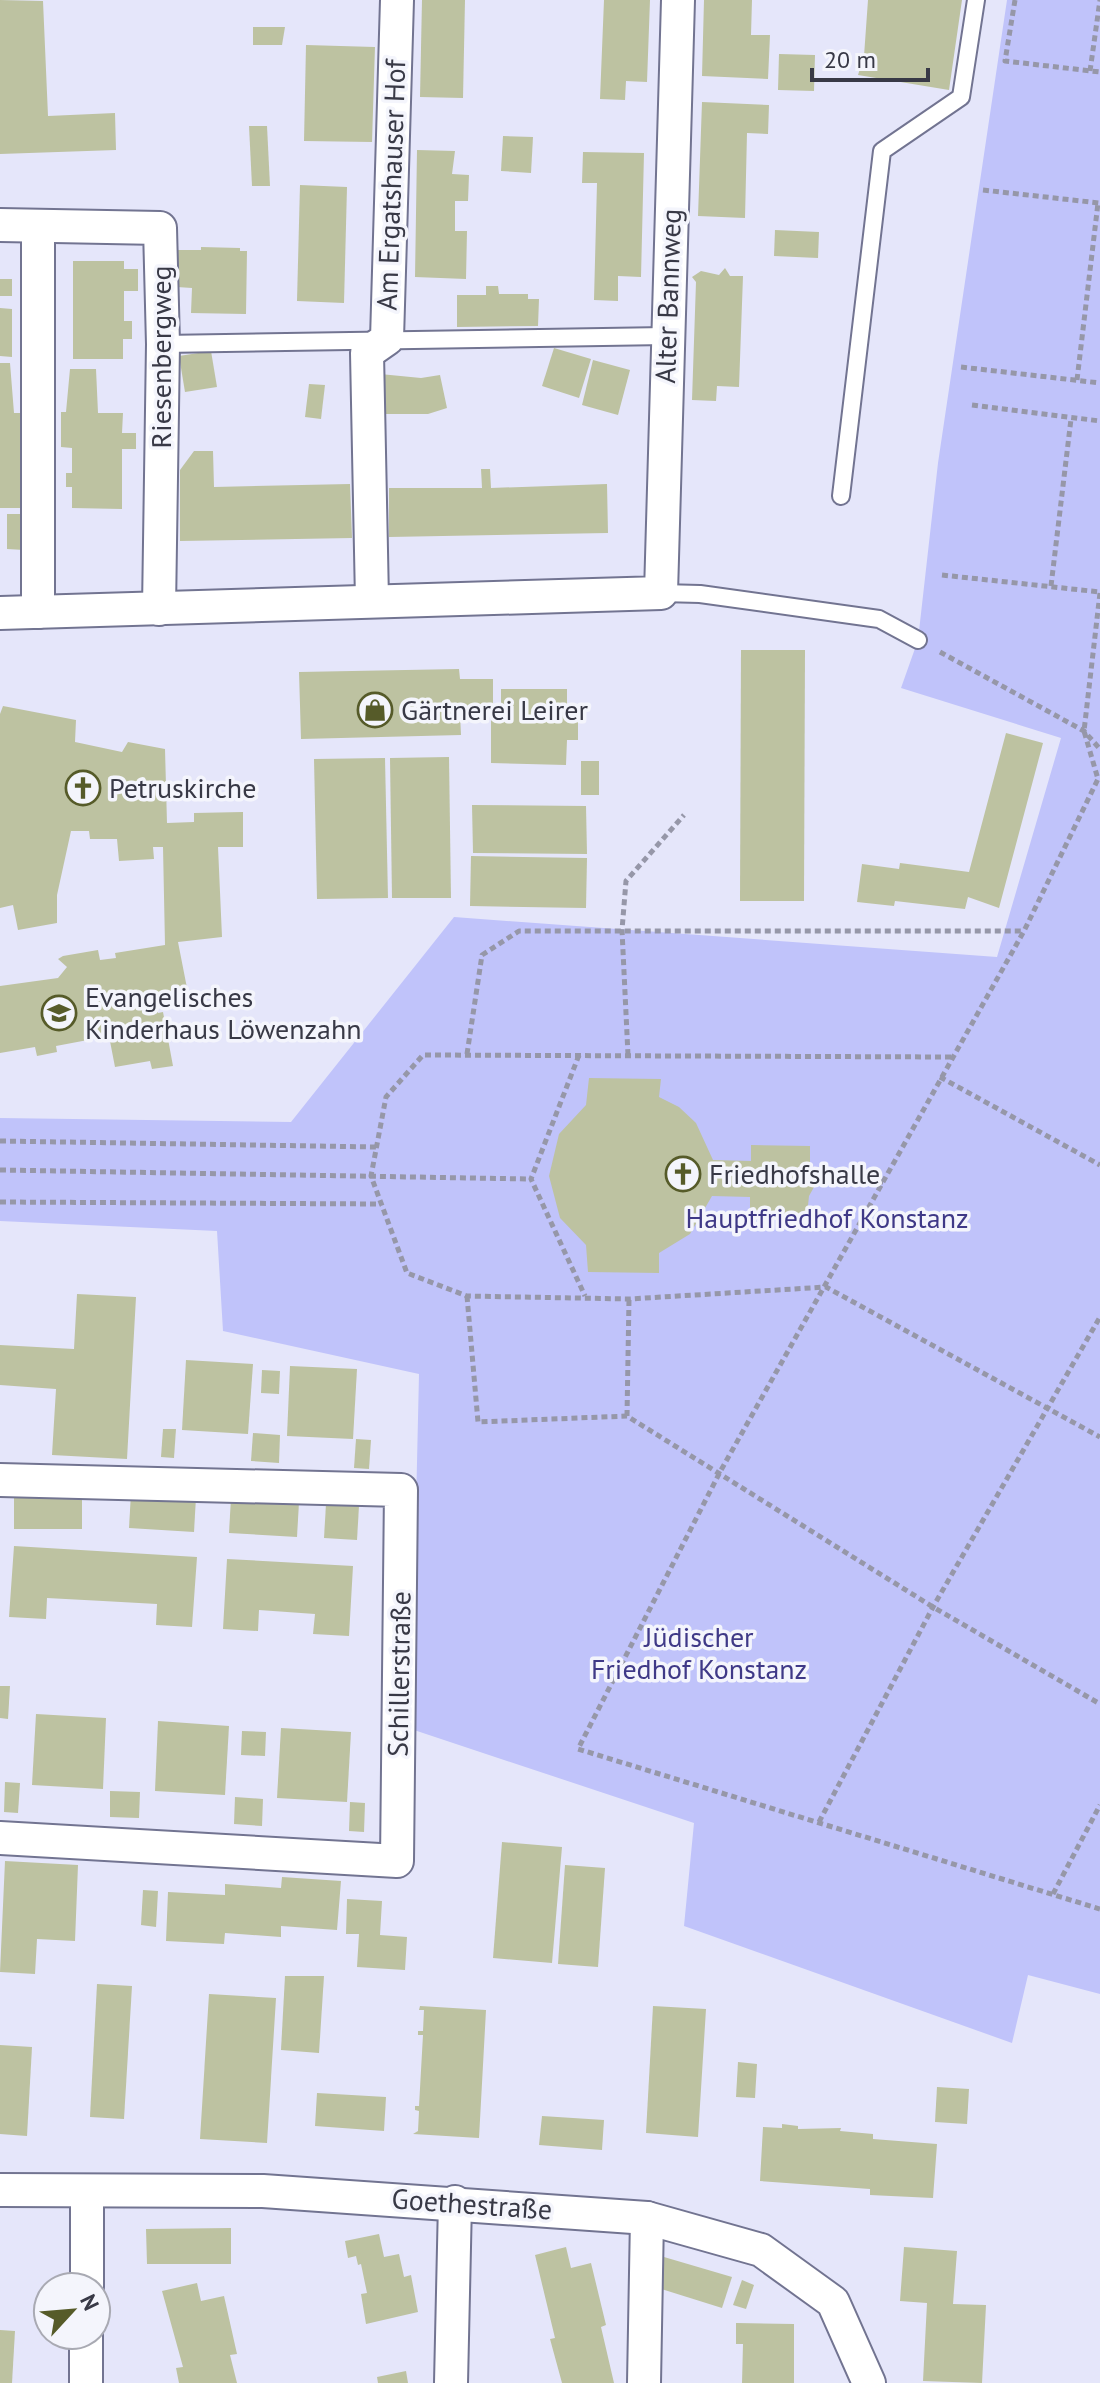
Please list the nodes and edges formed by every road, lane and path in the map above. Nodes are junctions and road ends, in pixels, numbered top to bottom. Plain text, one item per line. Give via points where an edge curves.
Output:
1 (397, 0) edge
2 (678, 0) edge
3 (976, 0) edge
4 (1015, 0) edge
5 (1100, 0) edge
6 (1090, 71) junction
7 (1100, 72) edge
8 (983, 190) dead end
9 (1099, 203) edge
10 (0, 225) edge
11 (38, 226) junction
12 (666, 336) junction
13 (387, 339) junction
14 (163, 344) junction
15 (961, 367) dead end
16 (1077, 380) junction
17 (1100, 383) edge
18 (972, 405) dead end
19 (1071, 419) junction
20 (1100, 421) edge
21 (841, 496) dead end
22 (942, 575) dead end
23 (1051, 586) junction
24 (661, 593) junction
25 (1100, 593) edge
26 (372, 600) junction
27 (159, 609) junction
28 (38, 612) junction
29 (0, 613) edge
30 (918, 640) joint
31 (1084, 731) junction
32 (1100, 749) edge
33 (684, 815) dead end
34 (622, 930) junction
35 (1024, 931) junction
36 (467, 1054) junction
37 (579, 1055) junction
38 (628, 1055) junction
39 (951, 1057) junction
40 (940, 1077) junction
41 (0, 1141) edge
42 (377, 1147) junction
43 (1100, 1165) edge
44 (0, 1170) edge
45 (371, 1176) junction
46 (531, 1179) junction
47 (818, 1180) dead end
48 (883, 1182) junction
49 (0, 1202) edge
50 (381, 1204) junction
51 (826, 1287) junction
52 (467, 1296) junction
53 (585, 1296) junction
54 (629, 1299) junction
55 (1100, 1317) edge
56 (1050, 1408) junction
57 (627, 1416) junction
58 (1100, 1437) edge
59 (720, 1472) junction
60 (0, 1480) edge
61 (933, 1607) junction
62 (1100, 1704) edge
63 (1100, 1805) edge
64 (819, 1822) junction
65 (0, 1838) edge
66 (1053, 1894) junction
67 (1100, 1909) edge
68 (0, 2190) edge
69 (87, 2191) junction
70 (455, 2202) junction
71 (647, 2218) junction
72 (87, 2271) edge
73 (86, 2351) edge
74 (86, 2383) edge
75 (451, 2383) edge
76 (644, 2383) edge
77 (869, 2383) edge

1 - 13 street, Am Ergatshauser Hof
2 - 12 street, Alter Bannweg
3 - 21 lane via 961,97 882,151
4 - 6 path via 1005,61
5 - 6 path
6 - 7 path
8 - 9 path
9 - 16 path
10 - 11 street, Riesenbergweg
11 - 14 street, Riesenbergweg via 160,228
11 - 28 street
12 - 13 lane
12 - 24 street, Alter Bannweg
13 - 14 lane
13 - 26 street, Am Ergatshauser Hof via 367,353
14 - 27 street, Riesenbergweg
15 - 16 path
16 - 17 path
18 - 19 path
19 - 20 path
19 - 23 path
22 - 23 path
23 - 25 path
24 - 26 street
24 - 30 lane via 879,619
25 - 31 path
26 - 27 street
27 - 28 street
28 - 29 street
30 - 31 path
31 - 32 path
31 - 35 path via 1098,779
33 - 34 path via 626,881
34 - 35 path
34 - 36 path via 519,931 482,955
34 - 38 path
35 - 39 path
36 - 37 path
36 - 42 path via 423,1055 386,1097
37 - 38 path
37 - 46 path
38 - 39 path
39 - 40 path
40 - 43 path
40 - 48 path
41 - 42 path
42 - 45 path
44 - 45 path
45 - 46 path
45 - 50 path
46 - 53 path
47 - 48 path
48 - 51 path
49 - 50 path
50 - 52 path via 407,1273
51 - 54 path
51 - 56 path
51 - 59 path
52 - 53 path
52 - 57 path via 478,1422
53 - 54 path
54 - 57 path
55 - 56 path
56 - 58 path
56 - 61 path
57 - 59 path
59 - 61 path
59 - 64 path via 578,1749
60 - 65 street, Schillerstraße via 401,1490 397,1861
61 - 62 path
61 - 64 path
63 - 66 path
64 - 66 path
66 - 67 path
68 - 69 street, Goethestraße
69 - 70 street, Goethestraße via 263,2191
69 - 72 street
70 - 71 street, Goethestraße
70 - 75 street
71 - 76 street
71 - 77 street, Goethestraße via 761,2250 833,2302
73 - 74 street

